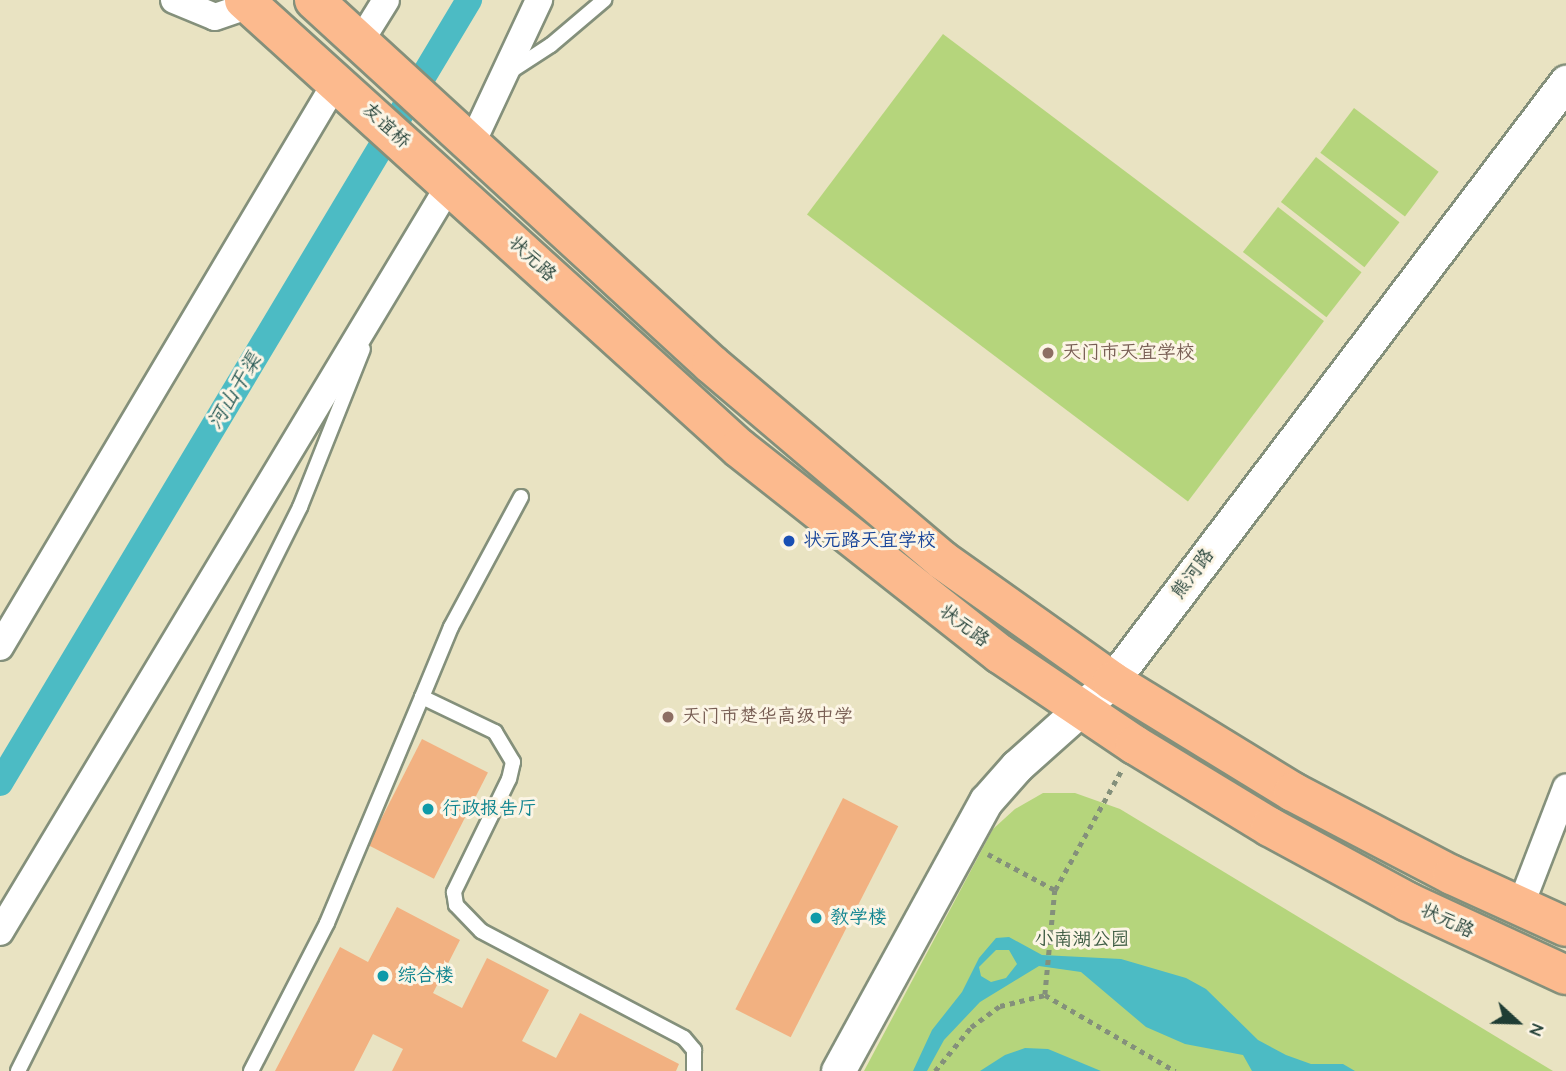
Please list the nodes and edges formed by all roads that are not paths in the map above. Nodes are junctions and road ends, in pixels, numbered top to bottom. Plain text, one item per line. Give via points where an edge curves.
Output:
1 (174, 0) edge
2 (314, 0) edge
3 (386, 0) edge
4 (540, 0) edge
5 (604, 0) edge
6 (247, 3) edge
7 (363, 44) junction
8 (499, 79) junction
9 (336, 82) junction
10 (1566, 82) edge
11 (467, 136) junction
12 (443, 177) junction
13 (388, 286) junction
14 (521, 497) dead end
15 (0, 647) edge
16 (1112, 681) junction
17 (422, 697) junction
18 (1082, 709) junction
19 (1566, 788) edge
20 (1520, 907) junction
21 (1566, 927) edge
22 (0, 932) edge
23 (1566, 975) edge
24 (18, 1071) edge
25 (251, 1071) edge
26 (694, 1071) edge
27 (838, 1071) edge

1 - 6 street via 215,17
2 - 7 main road
3 - 7 street
4 - 8 street
5 - 8 lane via 551,45
6 - 9 main road
7 - 11 main road
8 - 11 street
9 - 12 main road, 友谊桥
9 - 15 street
10 - 16 street, 熊河路
11 - 16 main road via 711,364 870,503
12 - 13 street
12 - 18 main road, 状元路 via 739,448 910,585
13 - 22 street
13 - 24 lane via 300,507
14 - 17 lane via 451,627
16 - 18 street, 熊河路
16 - 20 main road via 1293,792
17 - 25 lane via 327,923
17 - 26 lane via 495,732 513,761 509,779 454,892 466,919 684,1038 694,1050
18 - 23 main road, 状元路 via 1332,862
18 - 27 street, 熊河路 via 1017,766 986,801
19 - 20 street
20 - 21 main road

